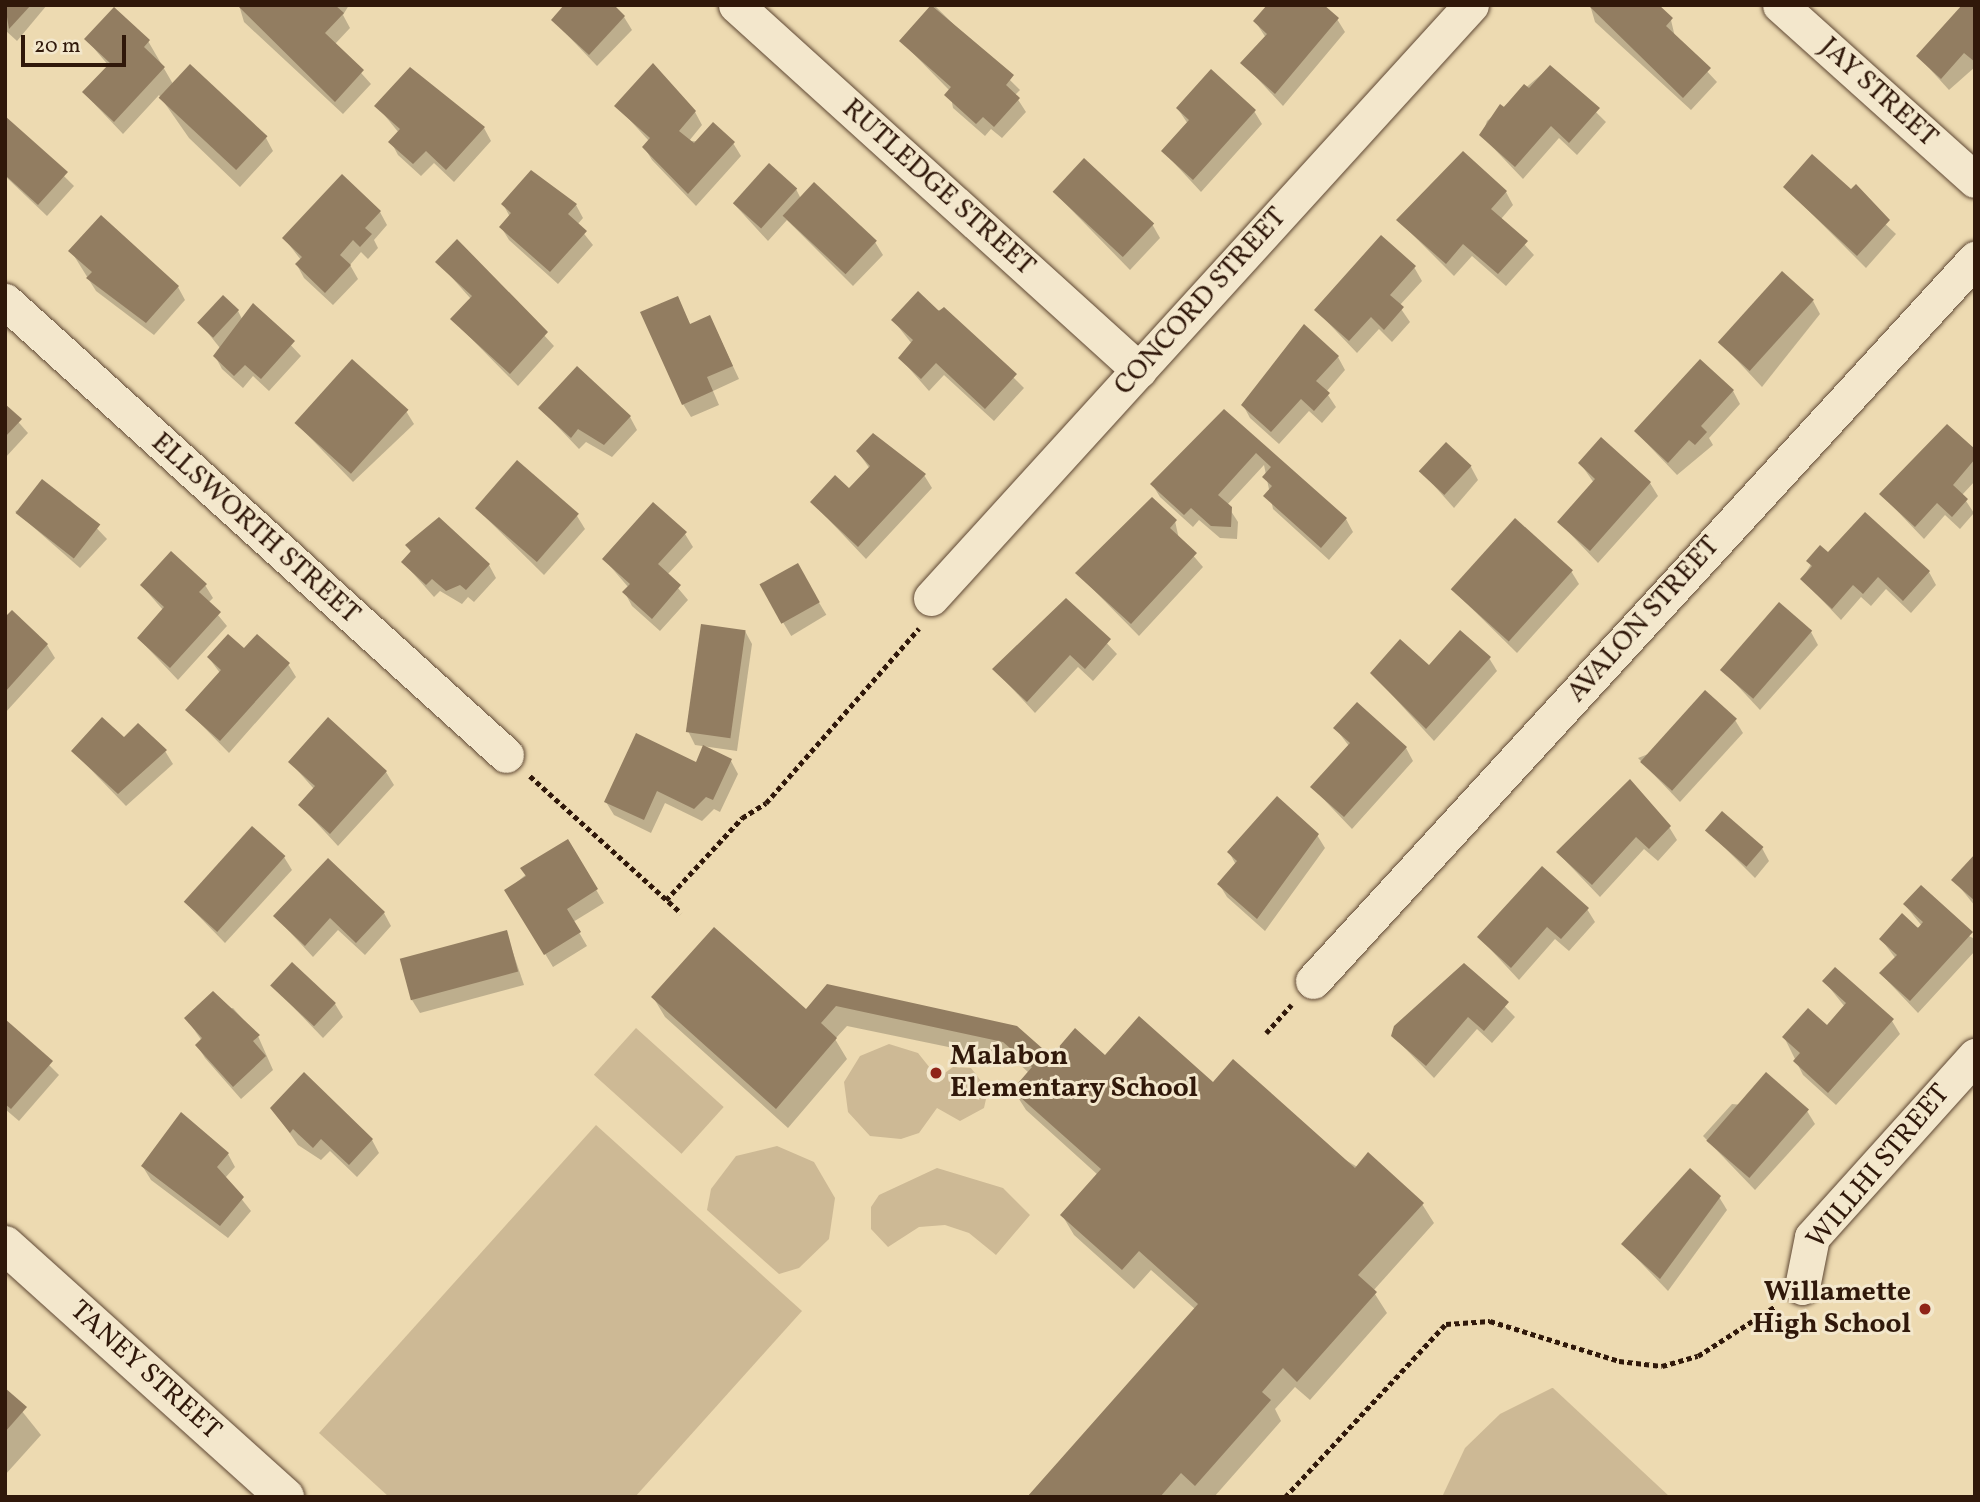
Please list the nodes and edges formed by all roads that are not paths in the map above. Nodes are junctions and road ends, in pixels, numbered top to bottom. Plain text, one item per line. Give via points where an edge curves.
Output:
1 (736, 5) edge
2 (1471, 5) edge
3 (1780, 5) edge
4 (1975, 180) edge
5 (1975, 259) edge
6 (5, 301) edge
7 (1139, 370) junction
8 (931, 598) road end
9 (506, 755) road end
10 (1313, 981) dead end
11 (1975, 1056) edge
12 (5, 1244) edge
13 (1802, 1287) road end
14 (285, 1497) edge

1 - 7 street, RUTLEDGE STREET
2 - 7 street, CONCORD STREET
3 - 4 street, JAY STREET
5 - 10 street, AVALON STREET
6 - 9 street, ELLSWORTH STREET
7 - 8 street, CONCORD STREET
11 - 13 street, WILLHI STREET via 1812,1237
12 - 14 street, TANEY STREET

